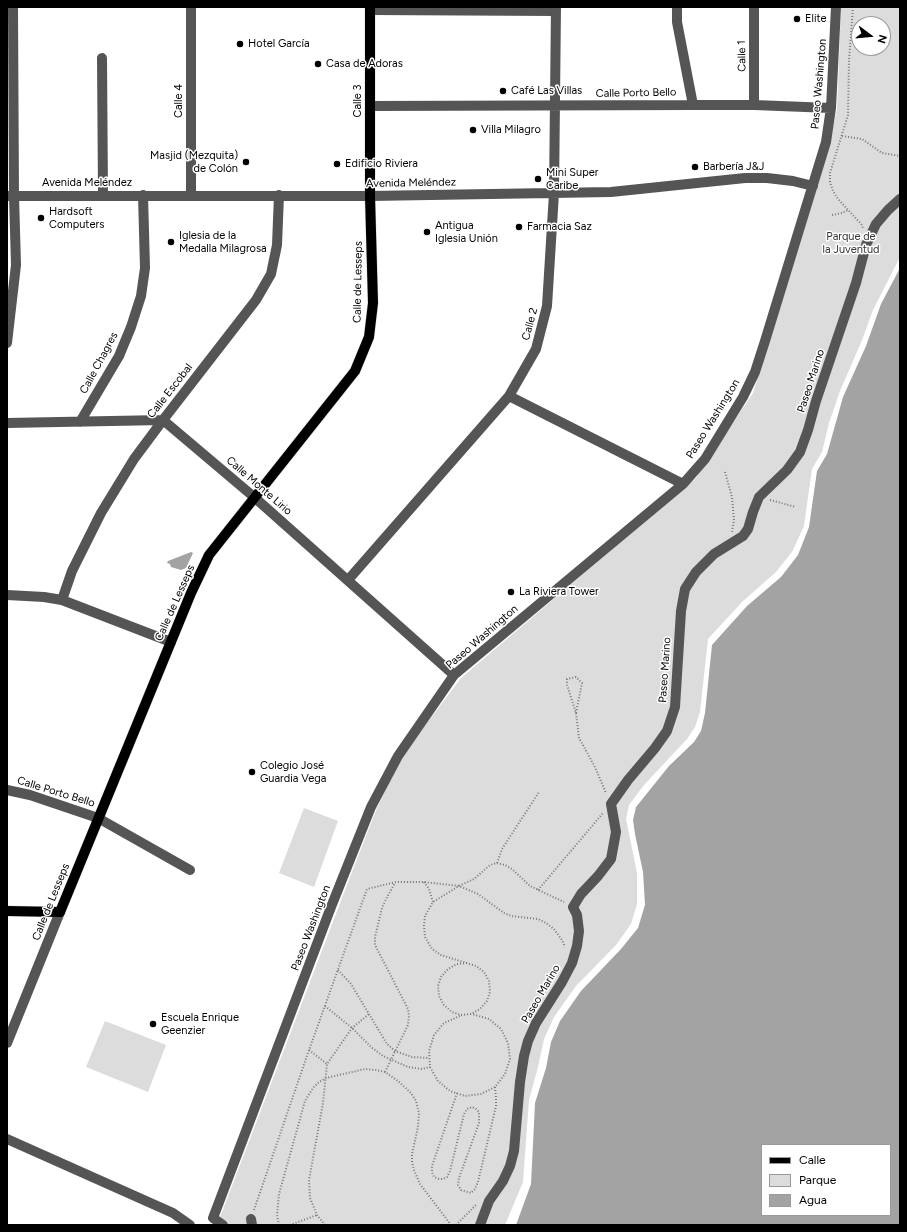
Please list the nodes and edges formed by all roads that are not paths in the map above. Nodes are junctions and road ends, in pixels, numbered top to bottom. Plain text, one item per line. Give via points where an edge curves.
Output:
1 (13, 7) edge
2 (191, 7) edge
3 (677, 7) edge
4 (754, 7) edge
5 (836, 7) edge
6 (370, 8) edge
7 (556, 9) edge
8 (102, 58) dead end
9 (693, 104) junction
10 (754, 105) junction
11 (370, 106) junction
12 (554, 106) junction
13 (831, 108) junction
14 (813, 186) junction
15 (554, 193) junction
16 (278, 195) junction
17 (10, 196) edge
18 (103, 196) junction
19 (143, 196) junction
20 (191, 196) junction
21 (370, 196) junction
22 (900, 199) edge
23 (7, 343) edge
24 (509, 396) junction
25 (163, 420) junction
26 (80, 422) junction
27 (7, 423) edge
28 (683, 484) junction
29 (254, 497) junction
30 (348, 580) junction
31 (7, 595) edge
32 (62, 600) junction
33 (170, 642) junction
34 (454, 675) junction
35 (7, 790) edge
36 (98, 818) junction
37 (190, 870) dead end
38 (7, 911) edge
39 (60, 912) junction
40 (7, 1043) edge
41 (7, 1139) edge
42 (190, 1225) edge
43 (224, 1225) edge
44 (480, 1225) edge

1 - 17 street
2 - 20 street, Calle 4
3 - 9 street via 677,22
4 - 10 street, Calle 1
5 - 13 street, Paseo Washington
6 - 7 street
6 - 11 main road, Calle 3
7 - 12 street, Calle 2
8 - 18 street
9 - 10 street, Calle Porto Bello
9 - 12 street, Calle Porto Bello
10 - 13 street, Calle Porto Bello
11 - 12 street, Calle Porto Bello
11 - 21 main road, Calle 3
12 - 15 street, Calle 2
13 - 14 street, Paseo Washington via 826,142
14 - 15 street, Avenida Meléndez via 793,181 745,178 611,192
14 - 28 street, Paseo Washington via 755,372 743,397 705,459
15 - 21 street, Avenida Meléndez
15 - 24 street, Calle 2 via 548,306 536,350
16 - 20 street, Avenida Meléndez
16 - 21 street, Avenida Meléndez
16 - 25 street, Calle Escobal via 277,245 271,274 256,300
17 - 18 street, Avenida Meléndez
17 - 23 street via 16,265
18 - 19 street, Avenida Meléndez
19 - 20 street, Avenida Meléndez
19 - 26 street, Calle Chagres via 145,268 141,296 119,356
21 - 29 main road, Calle de Lesseps via 372,302 369,337 355,371
22 - 44 street, Paseo Marino via 876,224 866,245 854,290 800,452 787,470 759,498 743,536 714,554 696,572 685,589 681,611 675,707 667,731 611,804 616,832 611,859 573,907 579,931 577,946 572,963 528,1041 520,1082 514,1151 510,1166 489,1201
24 - 28 street
24 - 30 street, Calle 2
25 - 26 street
25 - 29 street, Calle Monte Lirio
25 - 32 street, Calle Escobal via 134,459 101,513 72,571
26 - 27 street
28 - 34 street, Paseo Washington
29 - 30 street, Calle Monte Lirio
29 - 33 main road, Calle de Lesseps via 209,555
30 - 34 street, Calle Monte Lirio
31 - 32 street
32 - 33 street
33 - 36 main road, Calle de Lesseps
34 - 43 street, Paseo Washington via 398,756 371,807 213,1218
35 - 36 street, Calle Porto Bello
36 - 37 street, Calle Porto Bello
36 - 39 main road, Calle de Lesseps
38 - 39 main road
39 - 40 street, Calle de Lesseps
41 - 42 street via 173,1213

